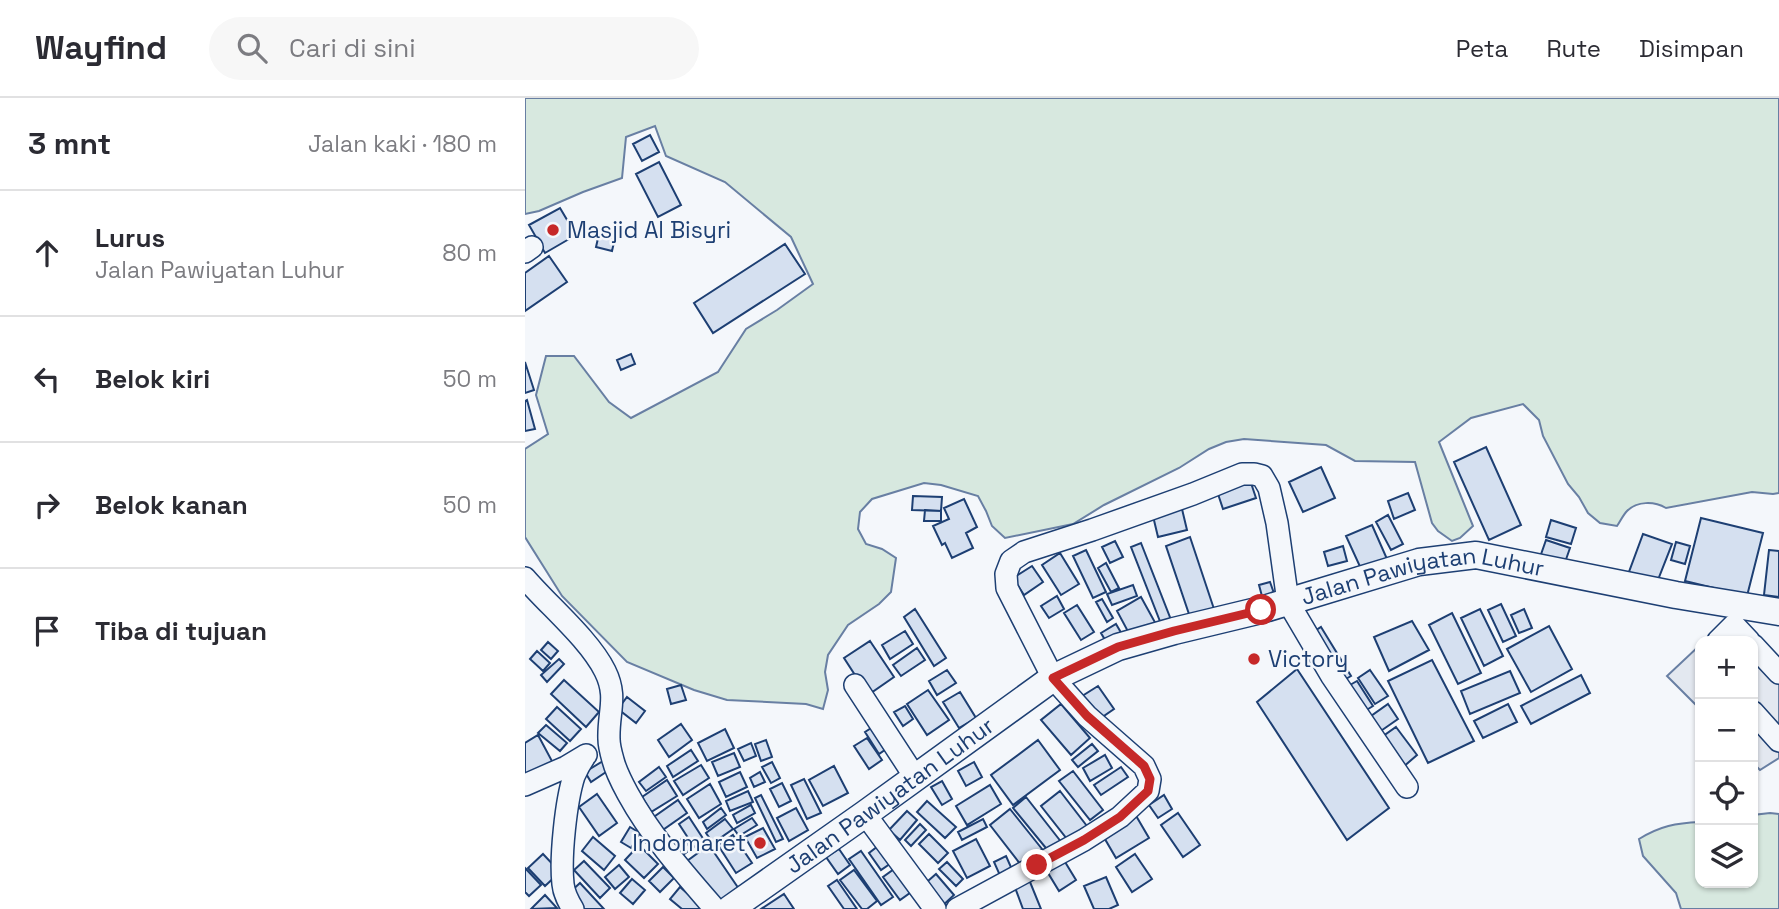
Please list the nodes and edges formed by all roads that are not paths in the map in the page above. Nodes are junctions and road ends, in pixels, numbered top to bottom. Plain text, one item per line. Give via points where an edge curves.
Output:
1 (525, 578) edge
2 (1287, 603) junction
3 (1776, 614) edge
4 (1735, 615) junction
5 (1721, 636) edge
6 (1746, 636) edge
7 (1758, 650) edge
8 (1779, 673) edge
9 (1053, 678) junction
10 (855, 685) dead end
11 (1758, 718) edge
12 (609, 739) junction
13 (1779, 741) edge
14 (585, 756) junction
15 (915, 777) junction
16 (525, 785) edge
17 (1408, 787) dead end
18 (865, 814) junction
19 (729, 908) edge
20 (573, 909) edge
21 (935, 909) edge
22 (957, 909) edge

1 - 12 street via 604,668 612,689
2 - 4 main road, Jalan Pawiyatan Luhur via 1419,562 1476,555 1676,595
2 - 9 main road, Jalan Pawiyatan Luhur via 1118,647
2 - 9 street via 1269,488 1262,477 1242,474 1024,552 1011,561 1007,588
2 - 17 street
3 - 4 main road, Jalan Pawiyatan Luhur
4 - 5 street
4 - 6 street
7 - 8 street
9 - 15 main road, Jalan Pawiyatan Luhur
9 - 22 street via 1087,716 1144,766 1150,779 1148,791 1120,817 1084,840
10 - 15 street
11 - 13 street
12 - 14 street
12 - 19 street via 620,778 644,821 667,853
14 - 16 street
14 - 20 street via 575,774 563,856 565,894
15 - 18 main road, Jalan Pawiyatan Luhur
18 - 19 main road, Jalan Pawiyatan Luhur
18 - 21 street

